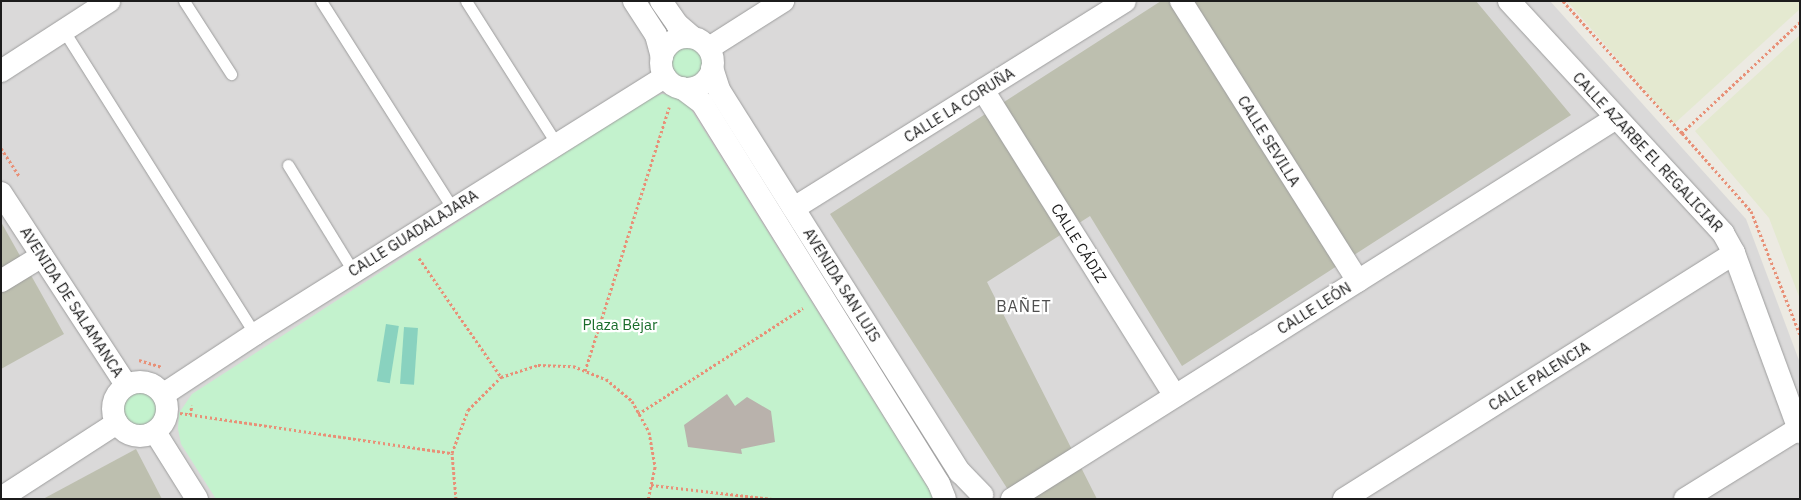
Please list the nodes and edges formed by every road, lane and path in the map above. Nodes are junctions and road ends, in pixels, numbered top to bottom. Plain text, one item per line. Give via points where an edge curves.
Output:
1 (109, 1) edge
2 (184, 1) edge
3 (321, 1) edge
4 (466, 1) edge
5 (634, 1) edge
6 (661, 1) edge
7 (783, 1) edge
8 (1125, 1) edge
9 (1181, 1) edge
10 (1509, 1) edge
11 (1563, 1) edge
12 (1800, 22) edge
13 (64, 31) junction
14 (704, 51) junction
15 (1, 71) edge
16 (231, 74) dead end
17 (671, 77) junction
18 (984, 90) junction
19 (1616, 118) junction
20 (1682, 132) junction
21 (556, 143) junction
22 (288, 165) dead end
23 (1, 193) edge
24 (453, 208) junction
25 (794, 208) junction
26 (406, 238) junction
27 (1734, 253) junction
28 (42, 256) junction
29 (353, 271) junction
30 (1358, 281) junction
31 (1, 282) edge
32 (822, 295) junction
33 (254, 334) junction
34 (1800, 335) edge
35 (585, 371) junction
36 (501, 378) junction
37 (126, 386) junction
38 (1175, 396) junction
39 (166, 402) junction
40 (638, 414) junction
41 (117, 423) junction
42 (1799, 430) edge
43 (155, 432) junction
44 (452, 453) junction
45 (652, 484) junction
46 (1, 498) edge
47 (979, 498) edge
48 (197, 499) edge
49 (456, 499) edge
50 (648, 499) edge
51 (772, 499) edge
52 (945, 499) edge
53 (1012, 499) edge
54 (1344, 499) edge
55 (1685, 499) edge

1 - 13 street
2 - 16 lane
3 - 24 lane
4 - 21 lane
5 - 17 street via 656,35
6 - 14 street, AVENIDA SAN LUIS via 677,24
7 - 14 street
8 - 18 street, CALLE LA CORUÑA
9 - 30 street, CALLE SEVILLA
10 - 19 street, CALLE AZARBE EL REGALICIAR
11 - 20 path
12 - 20 path
13 - 15 street
13 - 33 lane
14 - 17 street via 702,84
14 - 17 street via 673,41
14 - 25 street, AVENIDA SAN LUIS via 718,90
17 - 21 street, CALLE GUADALAJARA
17 - 32 street, AVENIDA SAN LUIS via 702,103
17 - 35 path
18 - 25 street, CALLE LA CORUÑA
18 - 38 street, CALLE CÁDIZ
19 - 27 street, CALLE AZARBE EL REGALICIAR via 1723,233
19 - 30 street, CALLE LEÓN
20 - 34 path via 1751,211
21 - 24 street, CALLE GUADALAJARA
22 - 29 lane
23 - 28 street, AVENIDA DE SALAMANCA
24 - 26 street, CALLE GUADALAJARA
25 - 47 street, AVENIDA SAN LUIS
26 - 29 street, CALLE GUADALAJARA
26 - 36 path
27 - 42 street, CALLE AZARBE EL REGALICIAR
27 - 54 street, CALLE PALENCIA
28 - 31 street
28 - 37 street, AVENIDA DE SALAMANCA
29 - 33 street, CALLE GUADALAJARA
30 - 38 street, CALLE LEÓN
32 - 40 path
32 - 52 street, AVENIDA SAN LUIS via 940,484
33 - 39 street, CALLE GUADALAJARA
35 - 36 path via 573,366 538,365
35 - 40 path via 606,379 632,401
36 - 44 path via 468,410
37 - 39 street via 147,382
37 - 41 street via 114,402
38 - 53 street, CALLE LEÓN
39 - 43 street via 163,425
39 - 44 path
40 - 45 path via 649,432 655,467
41 - 43 street via 134,436
41 - 46 street
42 - 55 street
43 - 48 street
44 - 49 path
45 - 50 path
45 - 51 path

